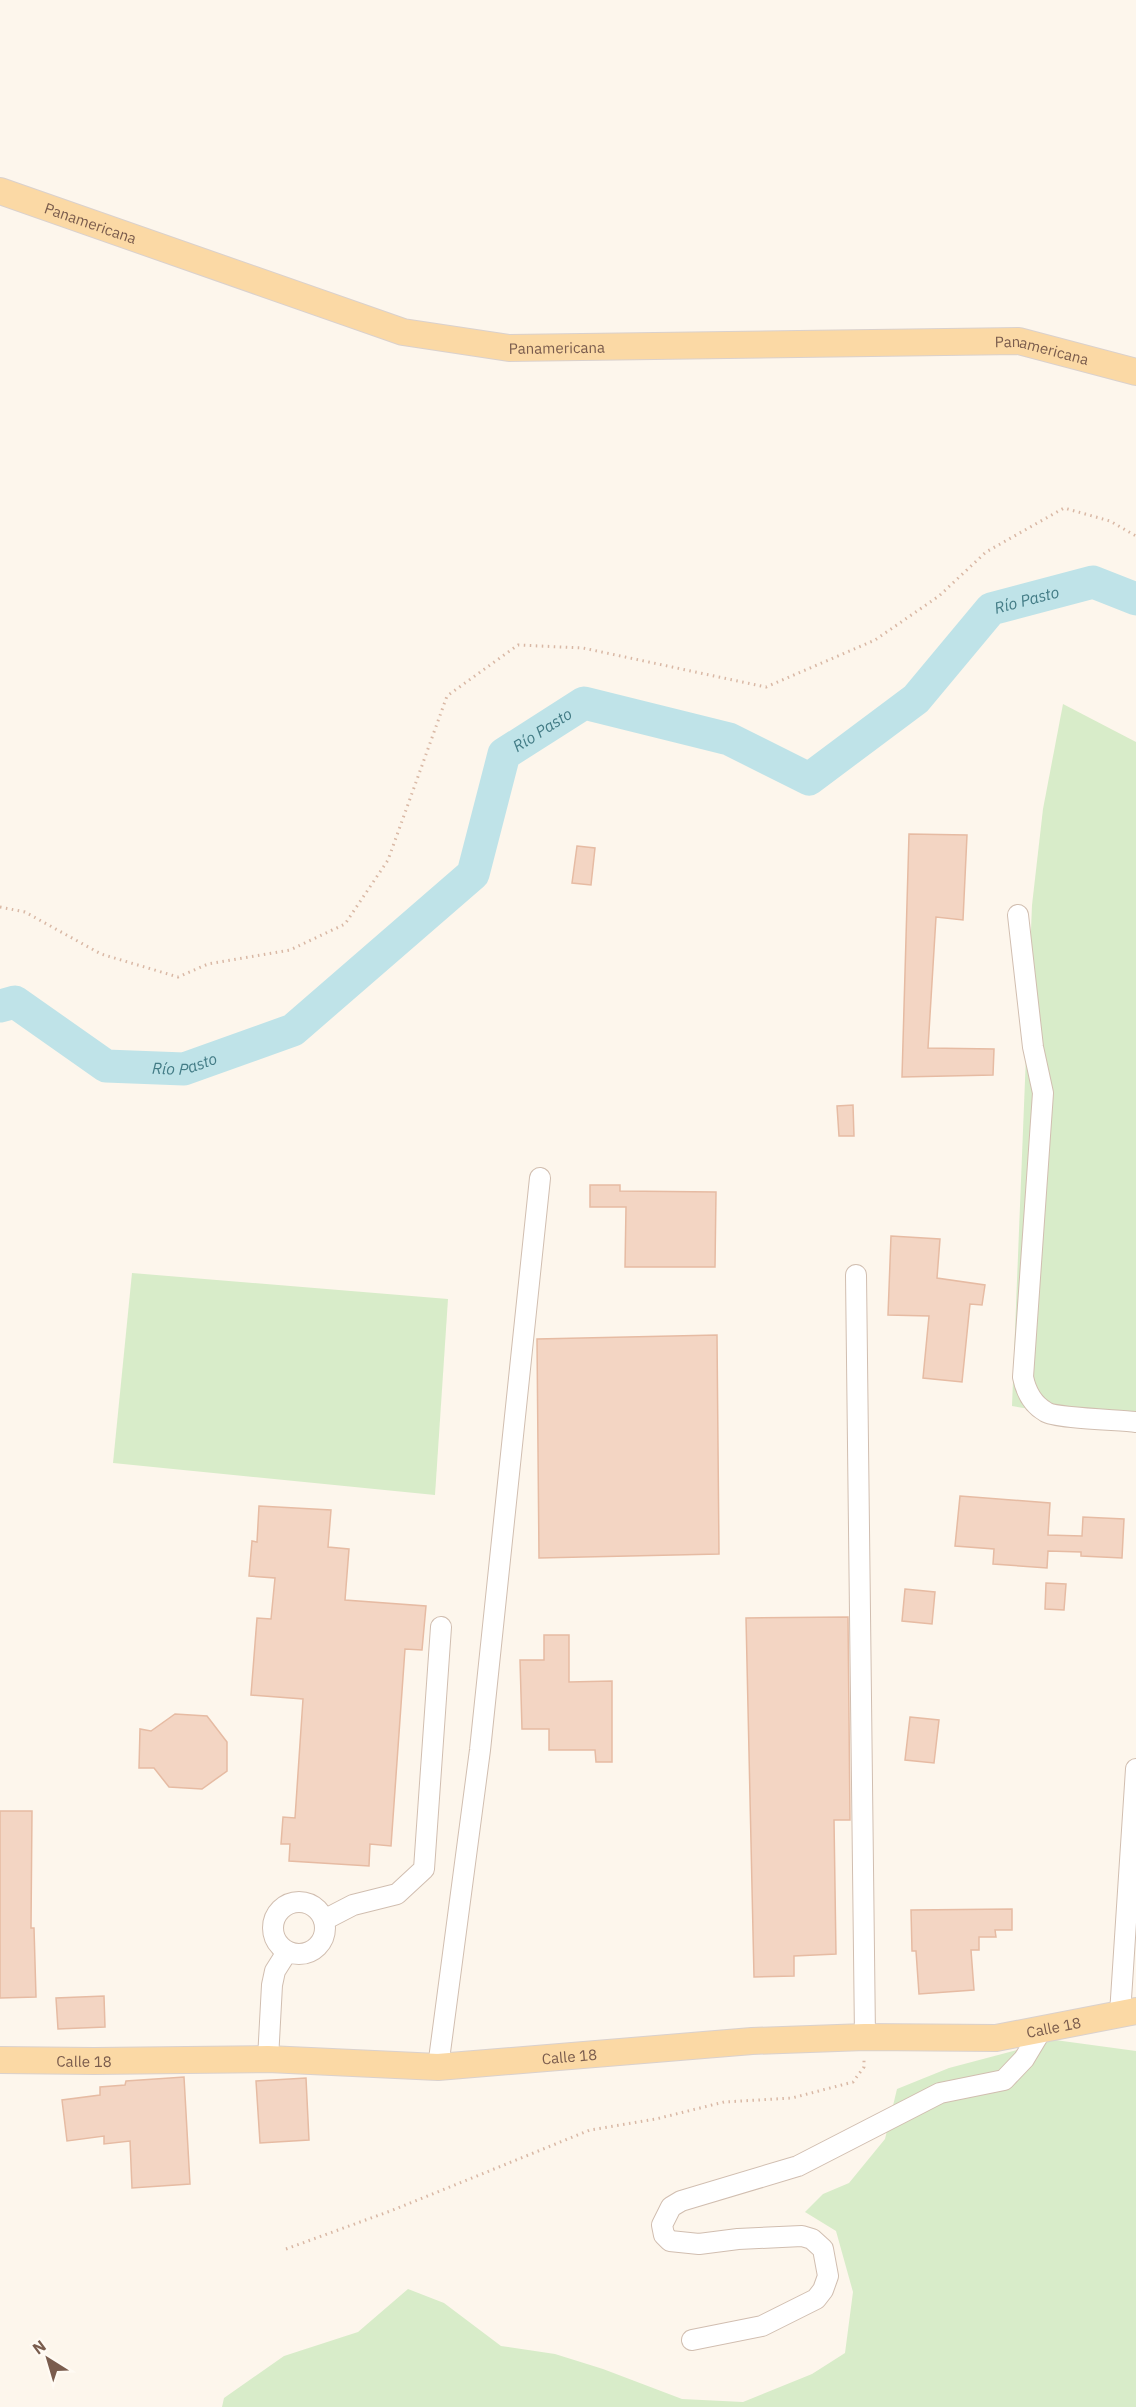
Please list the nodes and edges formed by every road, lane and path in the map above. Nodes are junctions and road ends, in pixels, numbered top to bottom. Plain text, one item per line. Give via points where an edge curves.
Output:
1 (0, 191) edge
2 (1136, 372) edge
3 (1136, 536) edge
4 (0, 907) edge
5 (1018, 915) dead end
6 (540, 1178) dead end
7 (856, 1275) dead end
8 (1136, 1422) edge
9 (441, 1627) dead end
10 (1136, 1770) edge
11 (324, 1920) junction
12 (287, 1952) junction
13 (1128, 2012) edge
14 (1042, 2029) junction
15 (865, 2037) junction
16 (268, 2059) junction
17 (0, 2060) edge
18 (438, 2067) junction
19 (286, 2249) dead end
20 (692, 2340) dead end

1 - 2 main road, Panamericana via 414,334 509,348 1019,341
3 - 4 path via 1110,521 1064,508 986,552 939,596 875,640 765,687 583,648 518,645 447,696 388,860 345,924 290,950 208,964 178,977 101,954 25,912
5 - 8 lane via 1033,1047 1043,1093 1025,1388 1048,1414
6 - 18 lane via 480,1750
7 - 15 lane
9 - 11 lane via 424,1869 397,1894 353,1905
10 - 13 lane
11 - 12 lane via 323,1940 307,1954
11 - 12 lane via 311,1904 290,1903 274,1916 273,1937
12 - 16 lane via 275,1971 272,1985
13 - 14 main road, Calle 18
14 - 15 main road, Calle 18 via 996,2038
14 - 20 lane via 1024,2059 1004,2080 940,2093 798,2166 671,2206 662,2225 670,2241 699,2244 802,2236 824,2249 828,2276 816,2299 762,2326
15 - 18 main road, Calle 18 via 752,2041
15 - 19 path via 864,2067 853,2082 792,2098 724,2102 590,2130
16 - 17 main road, Calle 18
16 - 18 main road, Calle 18

